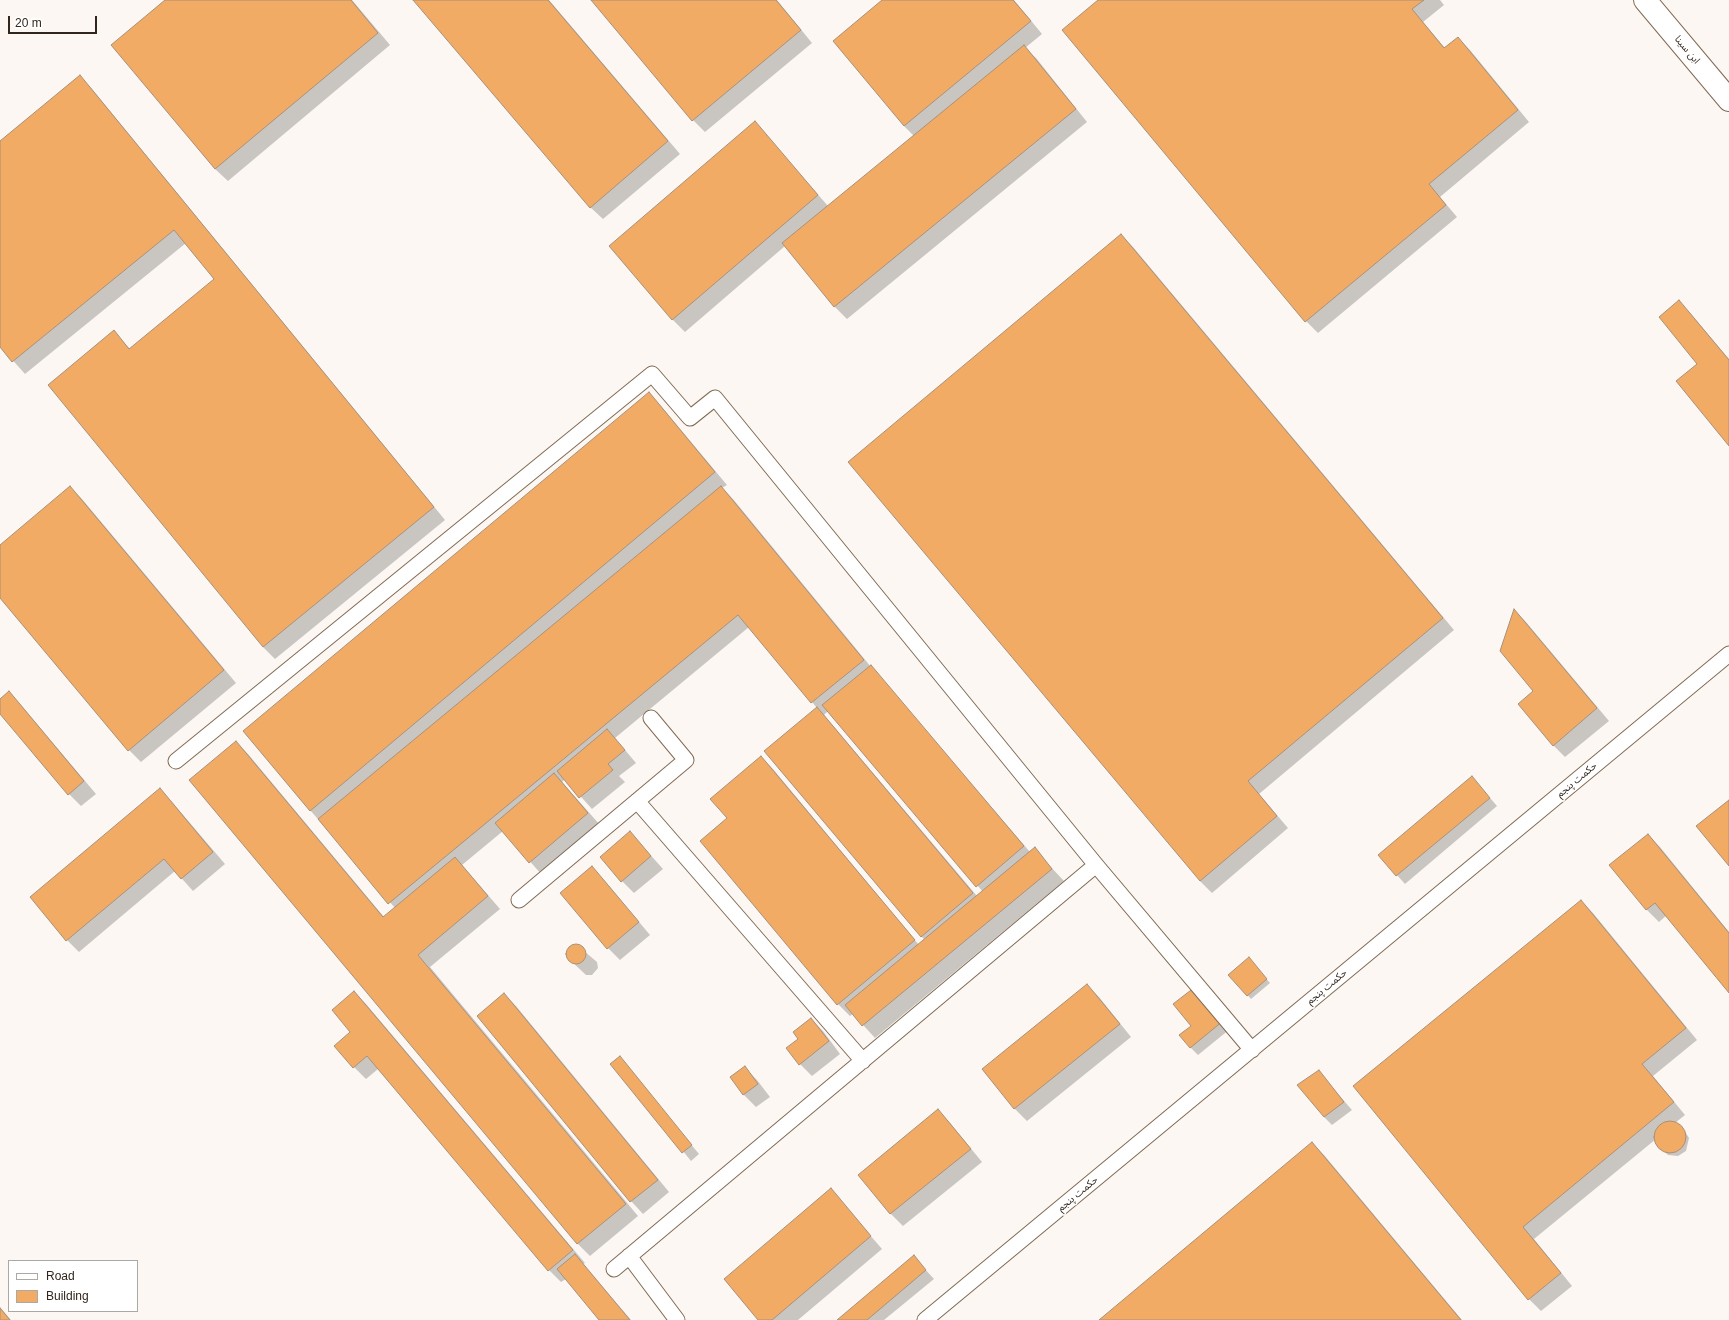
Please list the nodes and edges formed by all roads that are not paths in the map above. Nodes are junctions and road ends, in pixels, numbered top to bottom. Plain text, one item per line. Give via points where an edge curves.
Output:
1 (1645, 0) edge
2 (1729, 100) edge
3 (1729, 654) edge
4 (651, 718) dead end
5 (176, 761) dead end
6 (637, 801) junction
7 (1096, 865) junction
8 (519, 900) dead end
9 (1252, 1050) junction
10 (863, 1061) junction
11 (629, 1256) junction
12 (614, 1269) dead end
13 (677, 1320) edge
14 (925, 1320) edge

1 - 2 street, ابن سینا
3 - 9 lane, حکمت پنجم
4 - 6 lane via 686,760
5 - 7 lane via 652,374 690,418 715,398
6 - 8 lane
6 - 10 lane
7 - 9 lane
7 - 10 lane
9 - 14 lane, حکمت پنجم
10 - 11 lane
11 - 12 lane
11 - 13 lane

